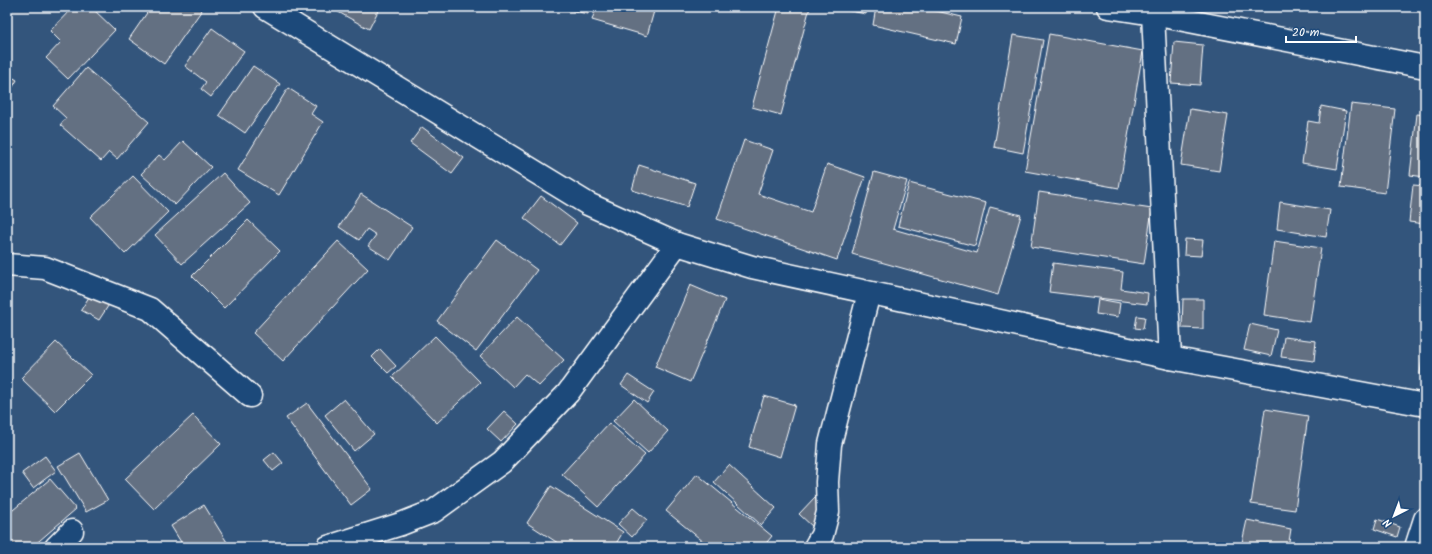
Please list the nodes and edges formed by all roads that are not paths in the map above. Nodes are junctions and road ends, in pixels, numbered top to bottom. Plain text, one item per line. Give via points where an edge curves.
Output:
1 (265, 7) edge
2 (1108, 7) edge
3 (1153, 14) junction
4 (1425, 67) edge
5 (677, 244) junction
6 (7, 265) edge
7 (869, 292) junction
8 (1170, 358) junction
9 (250, 396) dead end
10 (1425, 405) edge
11 (1425, 519) edge
12 (72, 531) dead end
13 (336, 546) edge
14 (56, 547) edge
15 (815, 547) edge
16 (1416, 547) edge

1 - 5 street via 588,204
2 - 3 street
3 - 4 street
3 - 8 street
5 - 7 street via 752,267
5 - 13 street via 568,393 502,462 434,511
6 - 9 street via 45,268 150,309
7 - 8 street
7 - 15 street via 830,444 828,512 822,535
8 - 10 street
11 - 16 street
12 - 14 street

